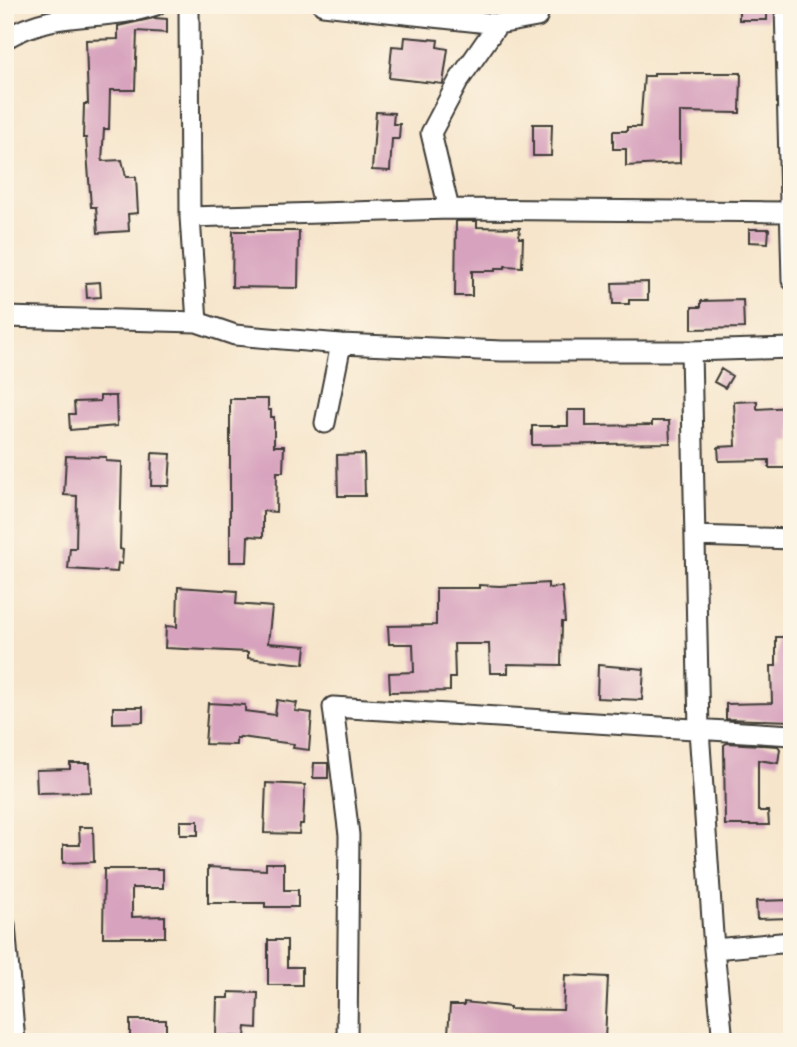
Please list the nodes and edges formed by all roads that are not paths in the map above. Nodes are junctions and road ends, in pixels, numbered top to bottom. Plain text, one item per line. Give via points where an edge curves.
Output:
1 (156, 5) edge
2 (189, 5) edge
3 (323, 5) edge
4 (541, 5) edge
5 (785, 5) edge
6 (498, 24) junction
7 (5, 39) edge
8 (449, 209) junction
9 (789, 212) junction
10 (190, 217) junction
11 (792, 280) edge
12 (5, 317) edge
13 (197, 322) junction
14 (341, 344) junction
15 (792, 348) edge
16 (691, 351) junction
17 (325, 423) dead end
18 (695, 536) junction
19 (792, 539) edge
20 (699, 730) junction
21 (792, 735) edge
22 (5, 925) edge
23 (792, 942) edge
24 (714, 949) junction
25 (15, 1042) edge
26 (347, 1042) edge
27 (723, 1042) edge

1 - 7 street via 137,11 62,17
2 - 10 street
3 - 6 street
4 - 6 street via 537,17
5 - 9 street
6 - 8 street via 459,80 431,133
8 - 9 street
8 - 10 street
9 - 11 street
10 - 13 street
12 - 13 street
13 - 14 street via 235,335
14 - 16 street via 502,351
14 - 17 street
15 - 16 street
16 - 18 street
18 - 19 street
18 - 20 street
20 - 21 street
20 - 24 street
20 - 26 street via 333,707 349,835
22 - 25 street
23 - 24 street
24 - 27 street

